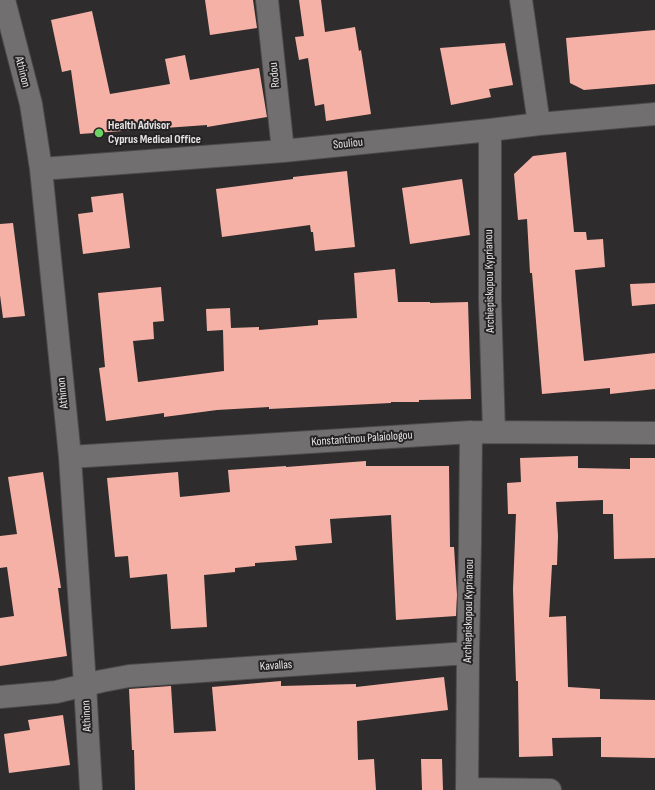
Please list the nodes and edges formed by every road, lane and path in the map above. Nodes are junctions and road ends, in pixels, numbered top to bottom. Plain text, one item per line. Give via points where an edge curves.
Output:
1 (4, 0) edge
2 (267, 0) edge
3 (521, 0) edge
4 (655, 114) edge
5 (539, 124) junction
6 (490, 130) junction
7 (283, 151) junction
8 (41, 169) junction
9 (471, 432) junction
10 (494, 432) junction
11 (655, 433) edge
12 (70, 457) junction
13 (468, 653) junction
14 (85, 685) junction
15 (0, 697) edge
16 (91, 790) edge
17 (467, 790) edge
18 (550, 790) edge

1 - 8 street, Athinon via 31,104
2 - 7 street, Rodou
3 - 5 street
4 - 5 street, Souliou
5 - 6 street, Souliou
6 - 7 street, Souliou
6 - 10 street, Archiepiskopou Kyprianou via 490,300
7 - 8 street, Souliou
8 - 12 street, Athinon
9 - 10 street, Konstantinou Palaiologou
9 - 12 street, Konstantinou Palaiologou
9 - 13 street, Archiepiskopou Kyprianou
10 - 11 street, Konstantinou Palaiologou
12 - 14 street, Athinon
13 - 14 street, Kavallas via 129,676
13 - 17 street, Archiepiskopou Kyprianou
14 - 15 street, Kavallas via 56,692
14 - 16 street, Athinon
17 - 18 street

